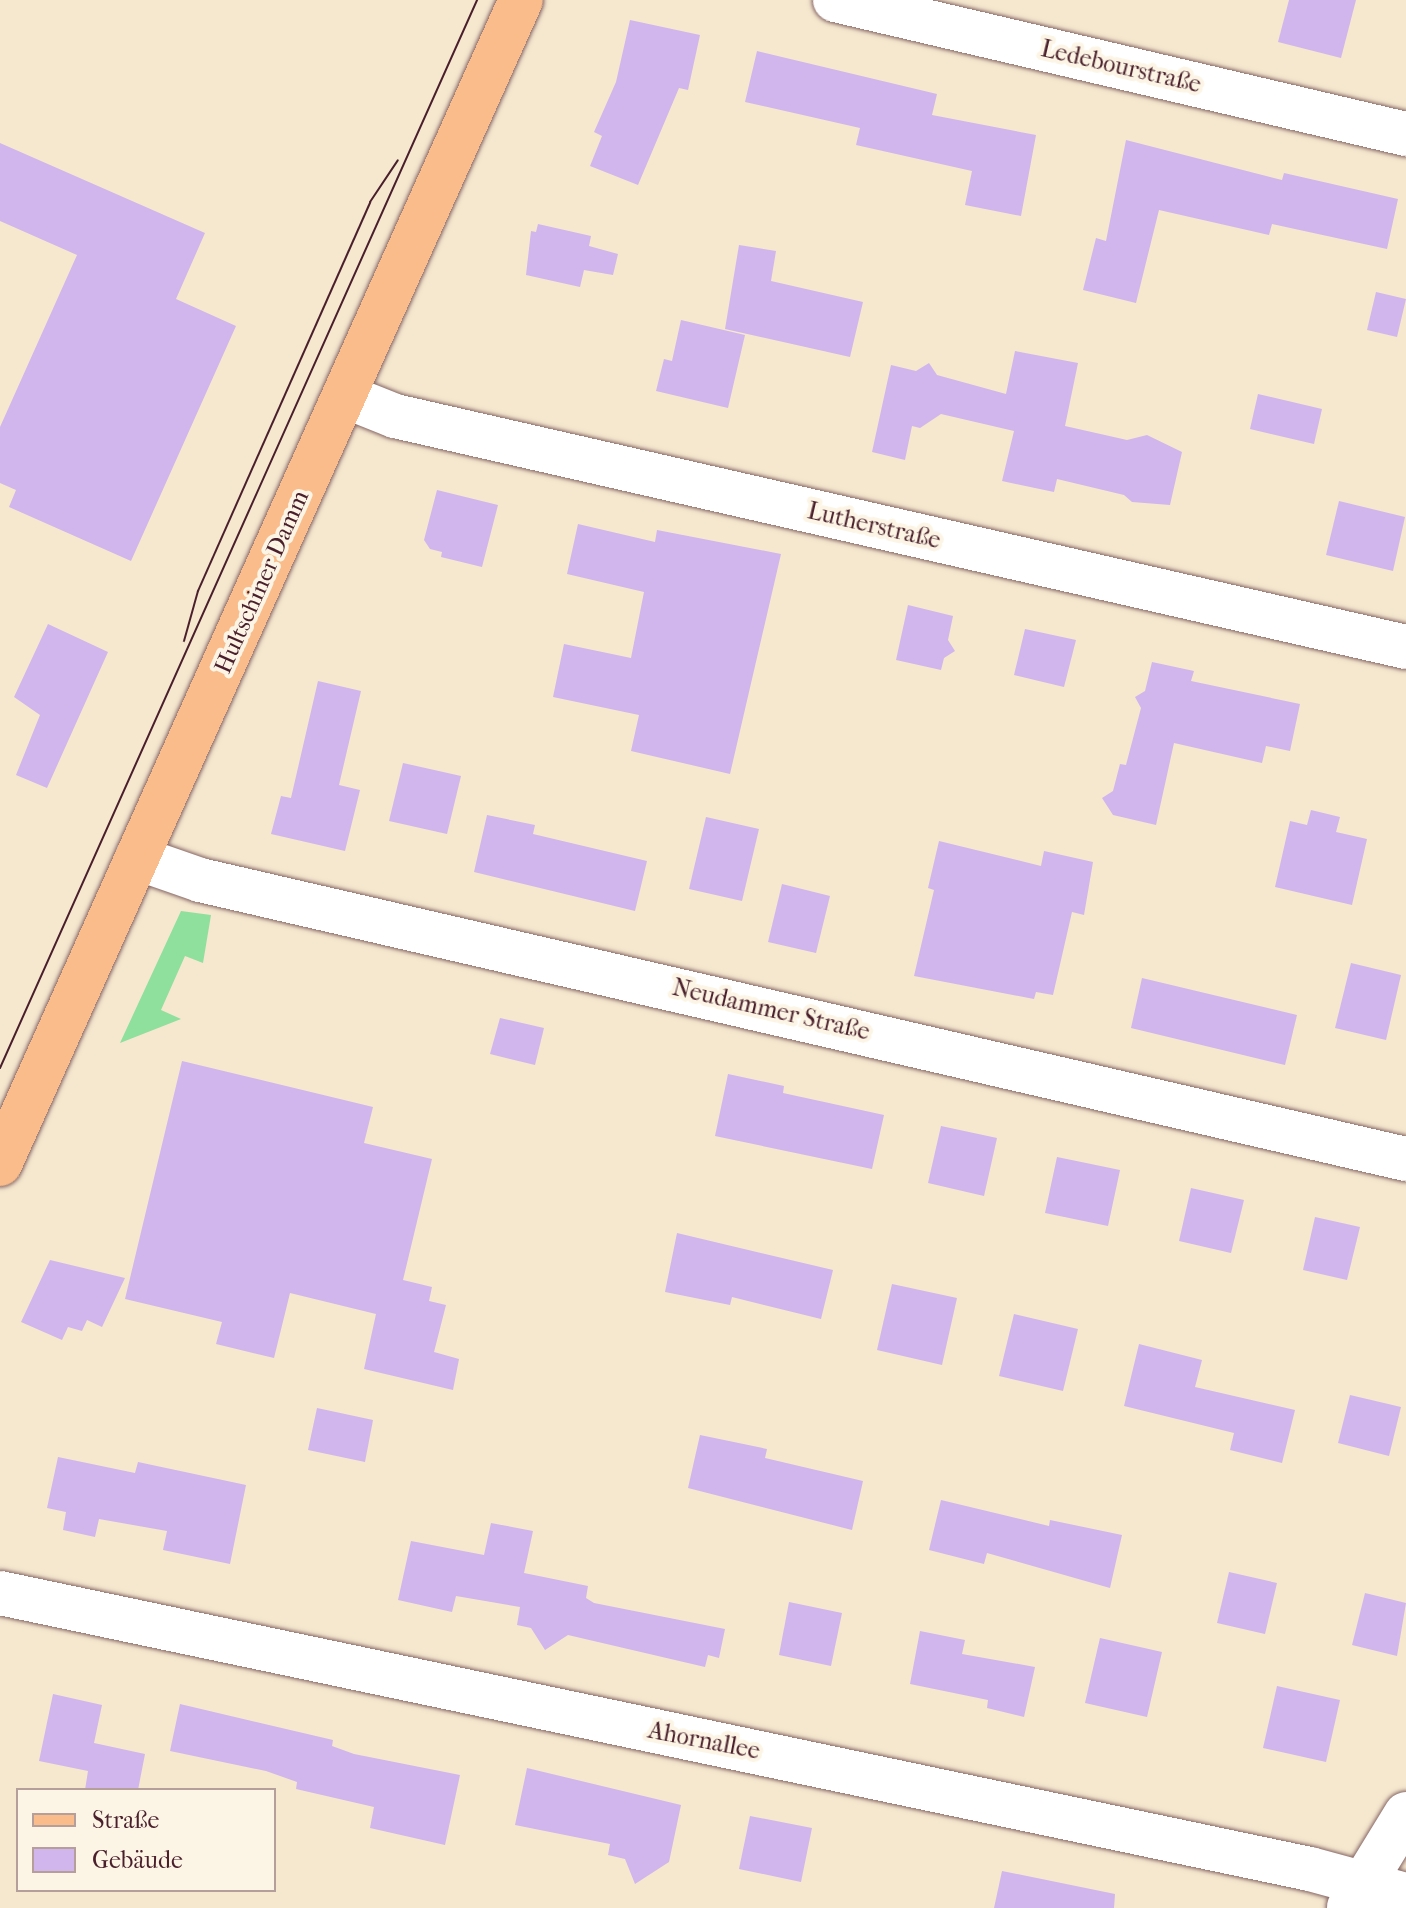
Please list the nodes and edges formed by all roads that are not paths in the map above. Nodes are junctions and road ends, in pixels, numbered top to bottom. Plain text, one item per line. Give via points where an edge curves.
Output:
1 (521, 0) edge
2 (835, 0) edge
3 (1406, 134) edge
4 (345, 396) junction
5 (1406, 647) edge
6 (137, 858) junction
7 (1406, 1159) edge
8 (0, 1164) edge
9 (0, 1593) edge
10 (1406, 1814) edge
11 (1374, 1895) edge

1 - 4 main road, Hultschiner Damm
2 - 3 street, Ledebourstraße
4 - 5 street, Lutherstraße via 395,416
4 - 6 main road, Hultschiner Damm
6 - 7 street, Neudammer Straße via 200,880
6 - 8 main road, Hultschiner Damm
9 - 11 street, Ahornallee
10 - 11 street

